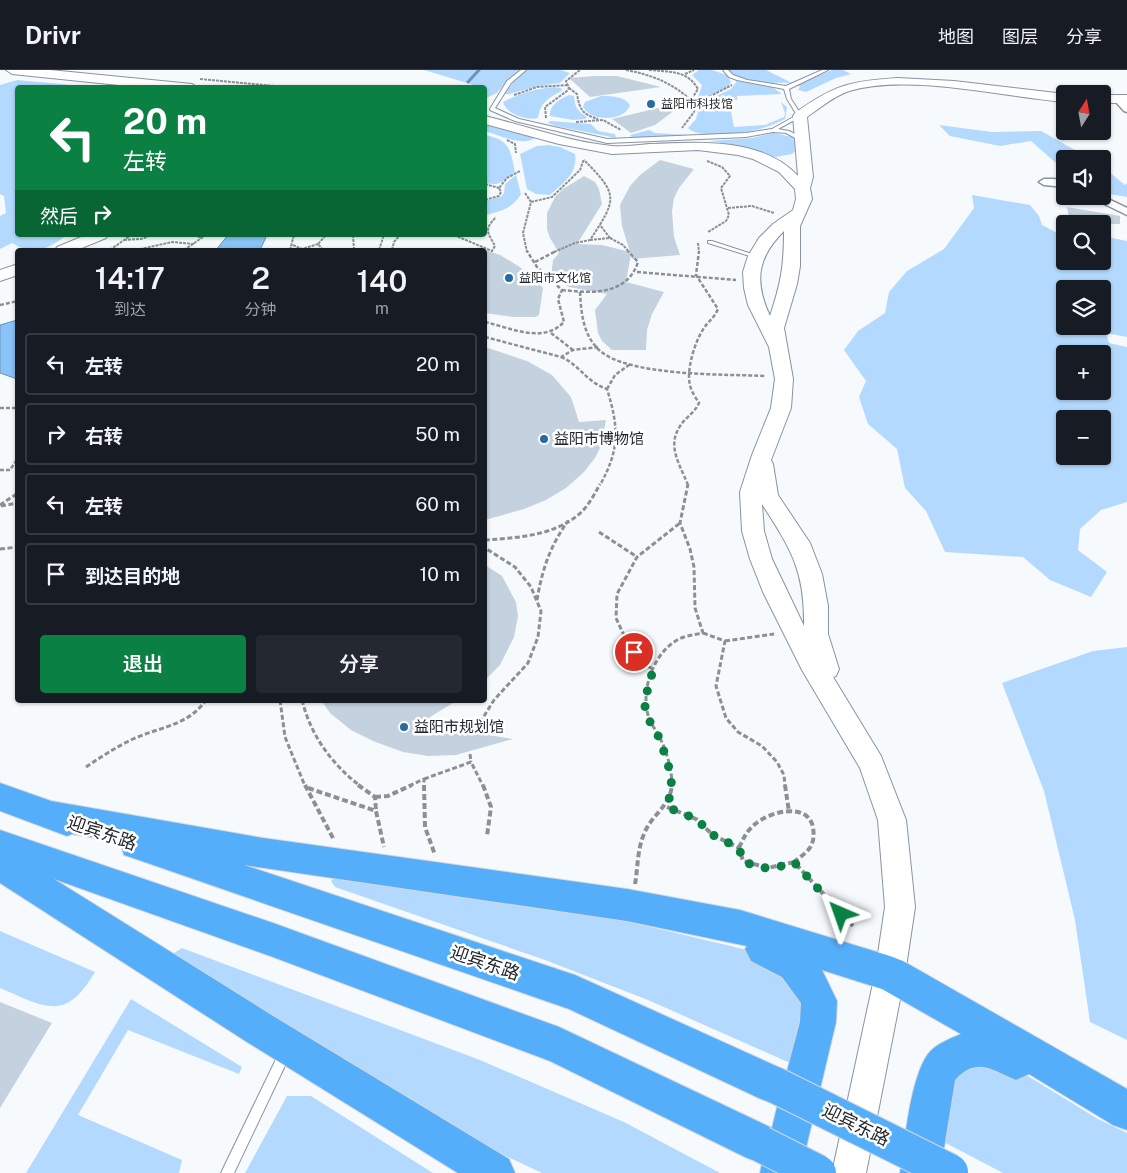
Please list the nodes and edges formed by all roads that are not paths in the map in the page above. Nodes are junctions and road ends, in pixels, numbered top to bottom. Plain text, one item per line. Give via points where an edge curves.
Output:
1 (12, 70) edge
2 (108, 70) edge
3 (150, 70) edge
4 (524, 70) edge
5 (725, 70) edge
6 (826, 70) edge
7 (70, 76) junction
8 (195, 83) edge
9 (155, 85) edge
10 (163, 85) edge
11 (174, 85) edge
12 (786, 88) junction
13 (1056, 97) edge
14 (1111, 101) edge
15 (1124, 103) edge
16 (800, 116) junction
17 (487, 120) edge
18 (530, 127) junction
19 (773, 130) junction
20 (803, 146) junction
21 (768, 160) junction
22 (1044, 182) dead end
23 (1056, 182) edge
24 (802, 188) junction
25 (1111, 204) edge
26 (1127, 212) edge
27 (798, 213) junction
28 (74, 237) edge
29 (95, 237) edge
30 (710, 242) dead end
31 (58, 248) edge
32 (67, 248) edge
33 (756, 256) junction
34 (15, 270) edge
35 (0, 276) edge
36 (778, 347) junction
37 (762, 455) junction
38 (848, 724) junction
39 (0, 798) edge
40 (50, 815) junction
41 (0, 845) edge
42 (0, 864) edge
43 (631, 895) junction
44 (890, 974) junction
45 (288, 1046) junction
46 (1127, 1111) edge
47 (1127, 1116) edge
48 (771, 1158) edge
49 (482, 1169) edge
50 (227, 1173) edge
51 (818, 1173) edge
52 (849, 1173) edge
53 (941, 1173) edge

1 - 7 street
2 - 7 street
3 - 10 street
4 - 18 lane via 509,82 492,109
5 - 12 lane via 732,77
6 - 12 lane
7 - 9 street
8 - 11 street
12 - 16 lane
13 - 16 street via 926,80 880,80 839,91
14 - 15 street
16 - 19 lane
16 - 20 street
17 - 18 street
18 - 19 lane via 607,141 701,138
18 - 21 street via 590,147 612,150 717,147
19 - 20 lane via 787,132
20 - 21 street via 788,159
20 - 24 street via 806,177
21 - 24 street via 784,169
22 - 23 street
24 - 27 street via 804,199
25 - 26 street
27 - 33 street via 773,233
27 - 36 street via 792,226 789,284 775,328
28 - 31 street
29 - 32 street
30 - 33 lane
33 - 36 street via 751,290 763,323
34 - 35 street
36 - 37 street via 784,379 781,408
37 - 38 street via 768,496 799,543 811,574 816,634
37 - 38 street via 751,492 753,530 761,559 811,662
38 - 44 street via 872,764 892,820 900,907
39 - 40 highway, 迎宾东路
40 - 43 highway via 263,853 474,882
40 - 53 highway, 迎宾东路, bridge via 575,993 775,1085
41 - 48 highway via 273,940 560,1046
42 - 45 highway
43 - 44 highway
43 - 48 highway via 777,954 795,964 810,984 819,1001 818,1022
44 - 46 highway
44 - 52 street
45 - 49 highway
45 - 50 lane
47 - 53 highway via 991,1048 972,1049 953,1057 940,1069 934,1089
48 - 51 highway, bridge

